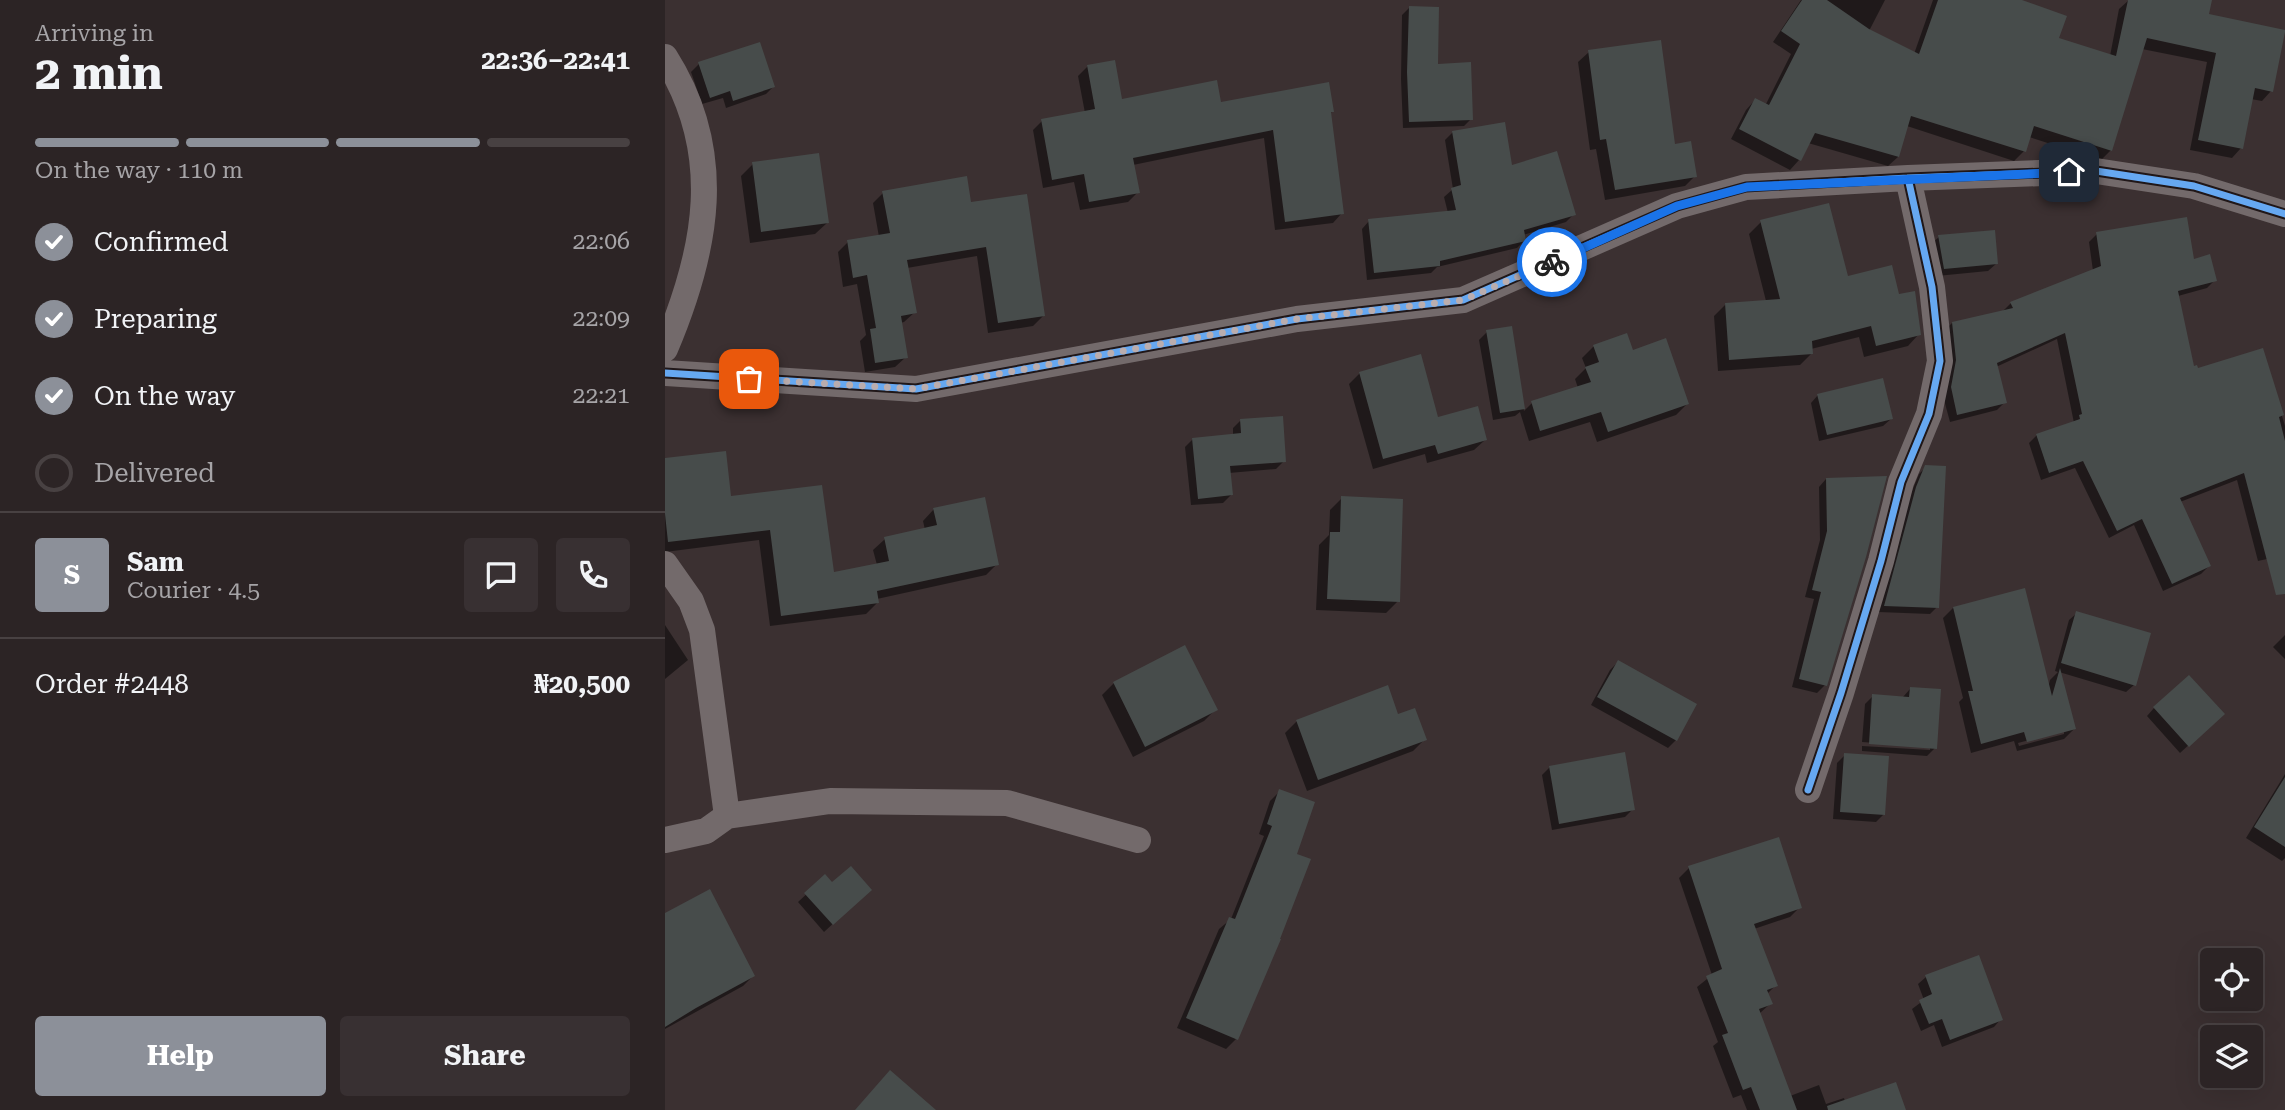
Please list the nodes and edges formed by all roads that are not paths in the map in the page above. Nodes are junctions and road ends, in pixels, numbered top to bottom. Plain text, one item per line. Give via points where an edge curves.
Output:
1 (665, 57) edge
2 (1908, 178) junction
3 (2285, 214) edge
4 (665, 349) edge
5 (665, 373) edge
6 (665, 564) edge
7 (1808, 790) dead end
8 (727, 816) junction
9 (665, 840) edge
10 (1138, 840) dead end

1 - 4 street via 681,82 700,136 705,187 697,259
2 - 3 street via 2096,171 2194,186
2 - 5 street via 1747,187 1677,206 1463,300 1297,319 916,389
2 - 7 street via 1932,287 1940,361 1929,414 1901,482 1881,561
6 - 8 street via 691,601 702,630
8 - 9 street via 706,831
8 - 10 street via 830,801 1007,803

